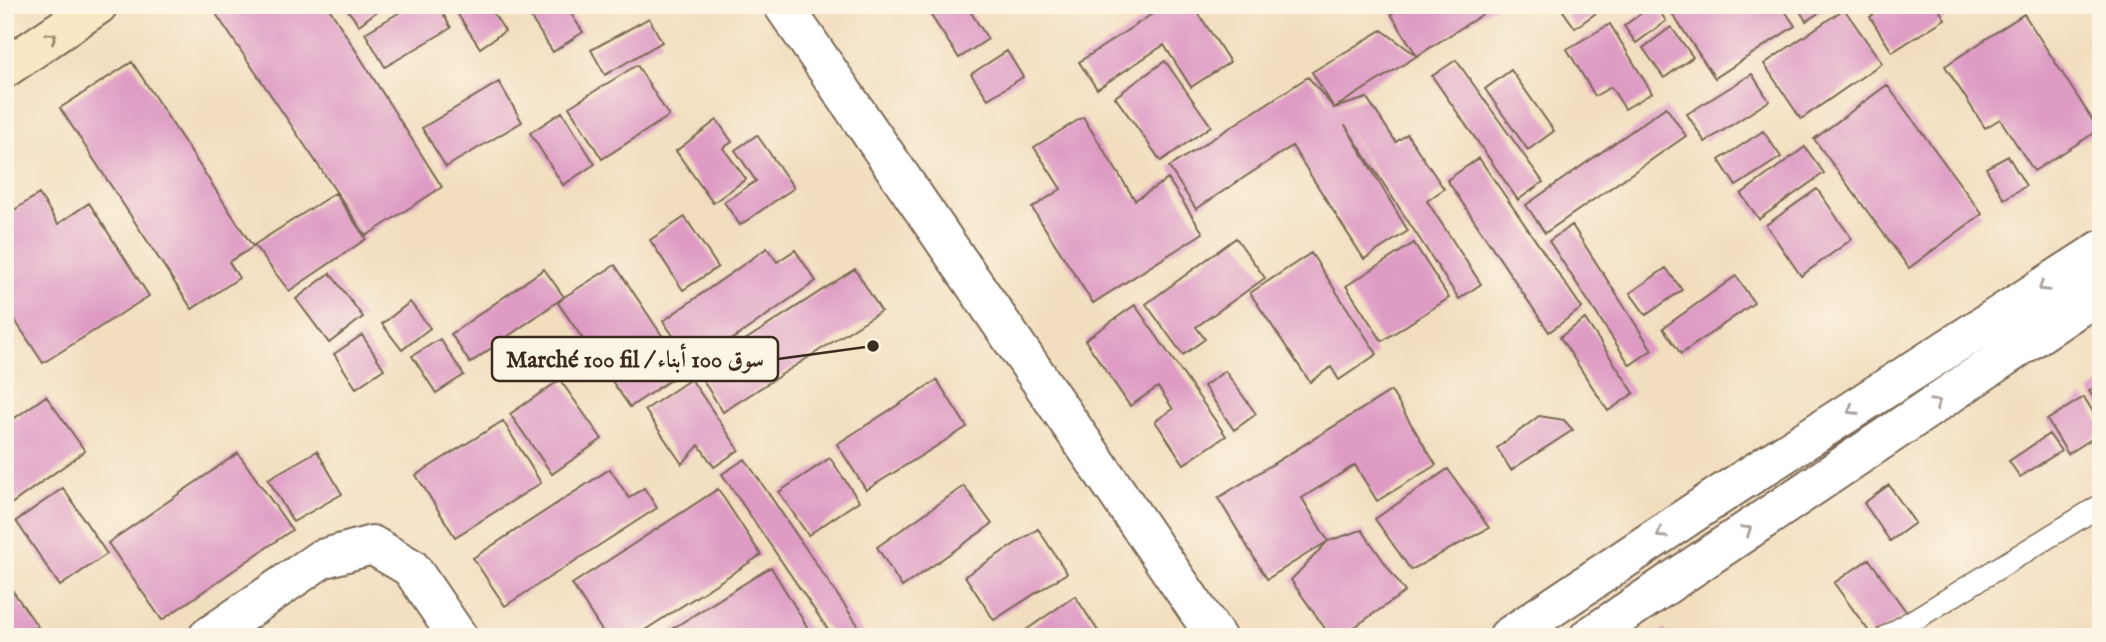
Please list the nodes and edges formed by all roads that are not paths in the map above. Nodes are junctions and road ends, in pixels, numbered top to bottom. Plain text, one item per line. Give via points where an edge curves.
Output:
1 (98, 5) edge
2 (783, 5) edge
3 (5, 68) edge
4 (2101, 250) edge
5 (2101, 292) edge
6 (2101, 505) edge
7 (208, 637) edge
8 (458, 637) edge
9 (1216, 637) edge
10 (1508, 637) edge
11 (1589, 637) edge
12 (1886, 637) edge

3 -> 1 main road
2 - 9 street
4 -> 10 street
11 -> 5 street
6 - 12 lane
7 - 8 street via 321,559 372,545 411,568

